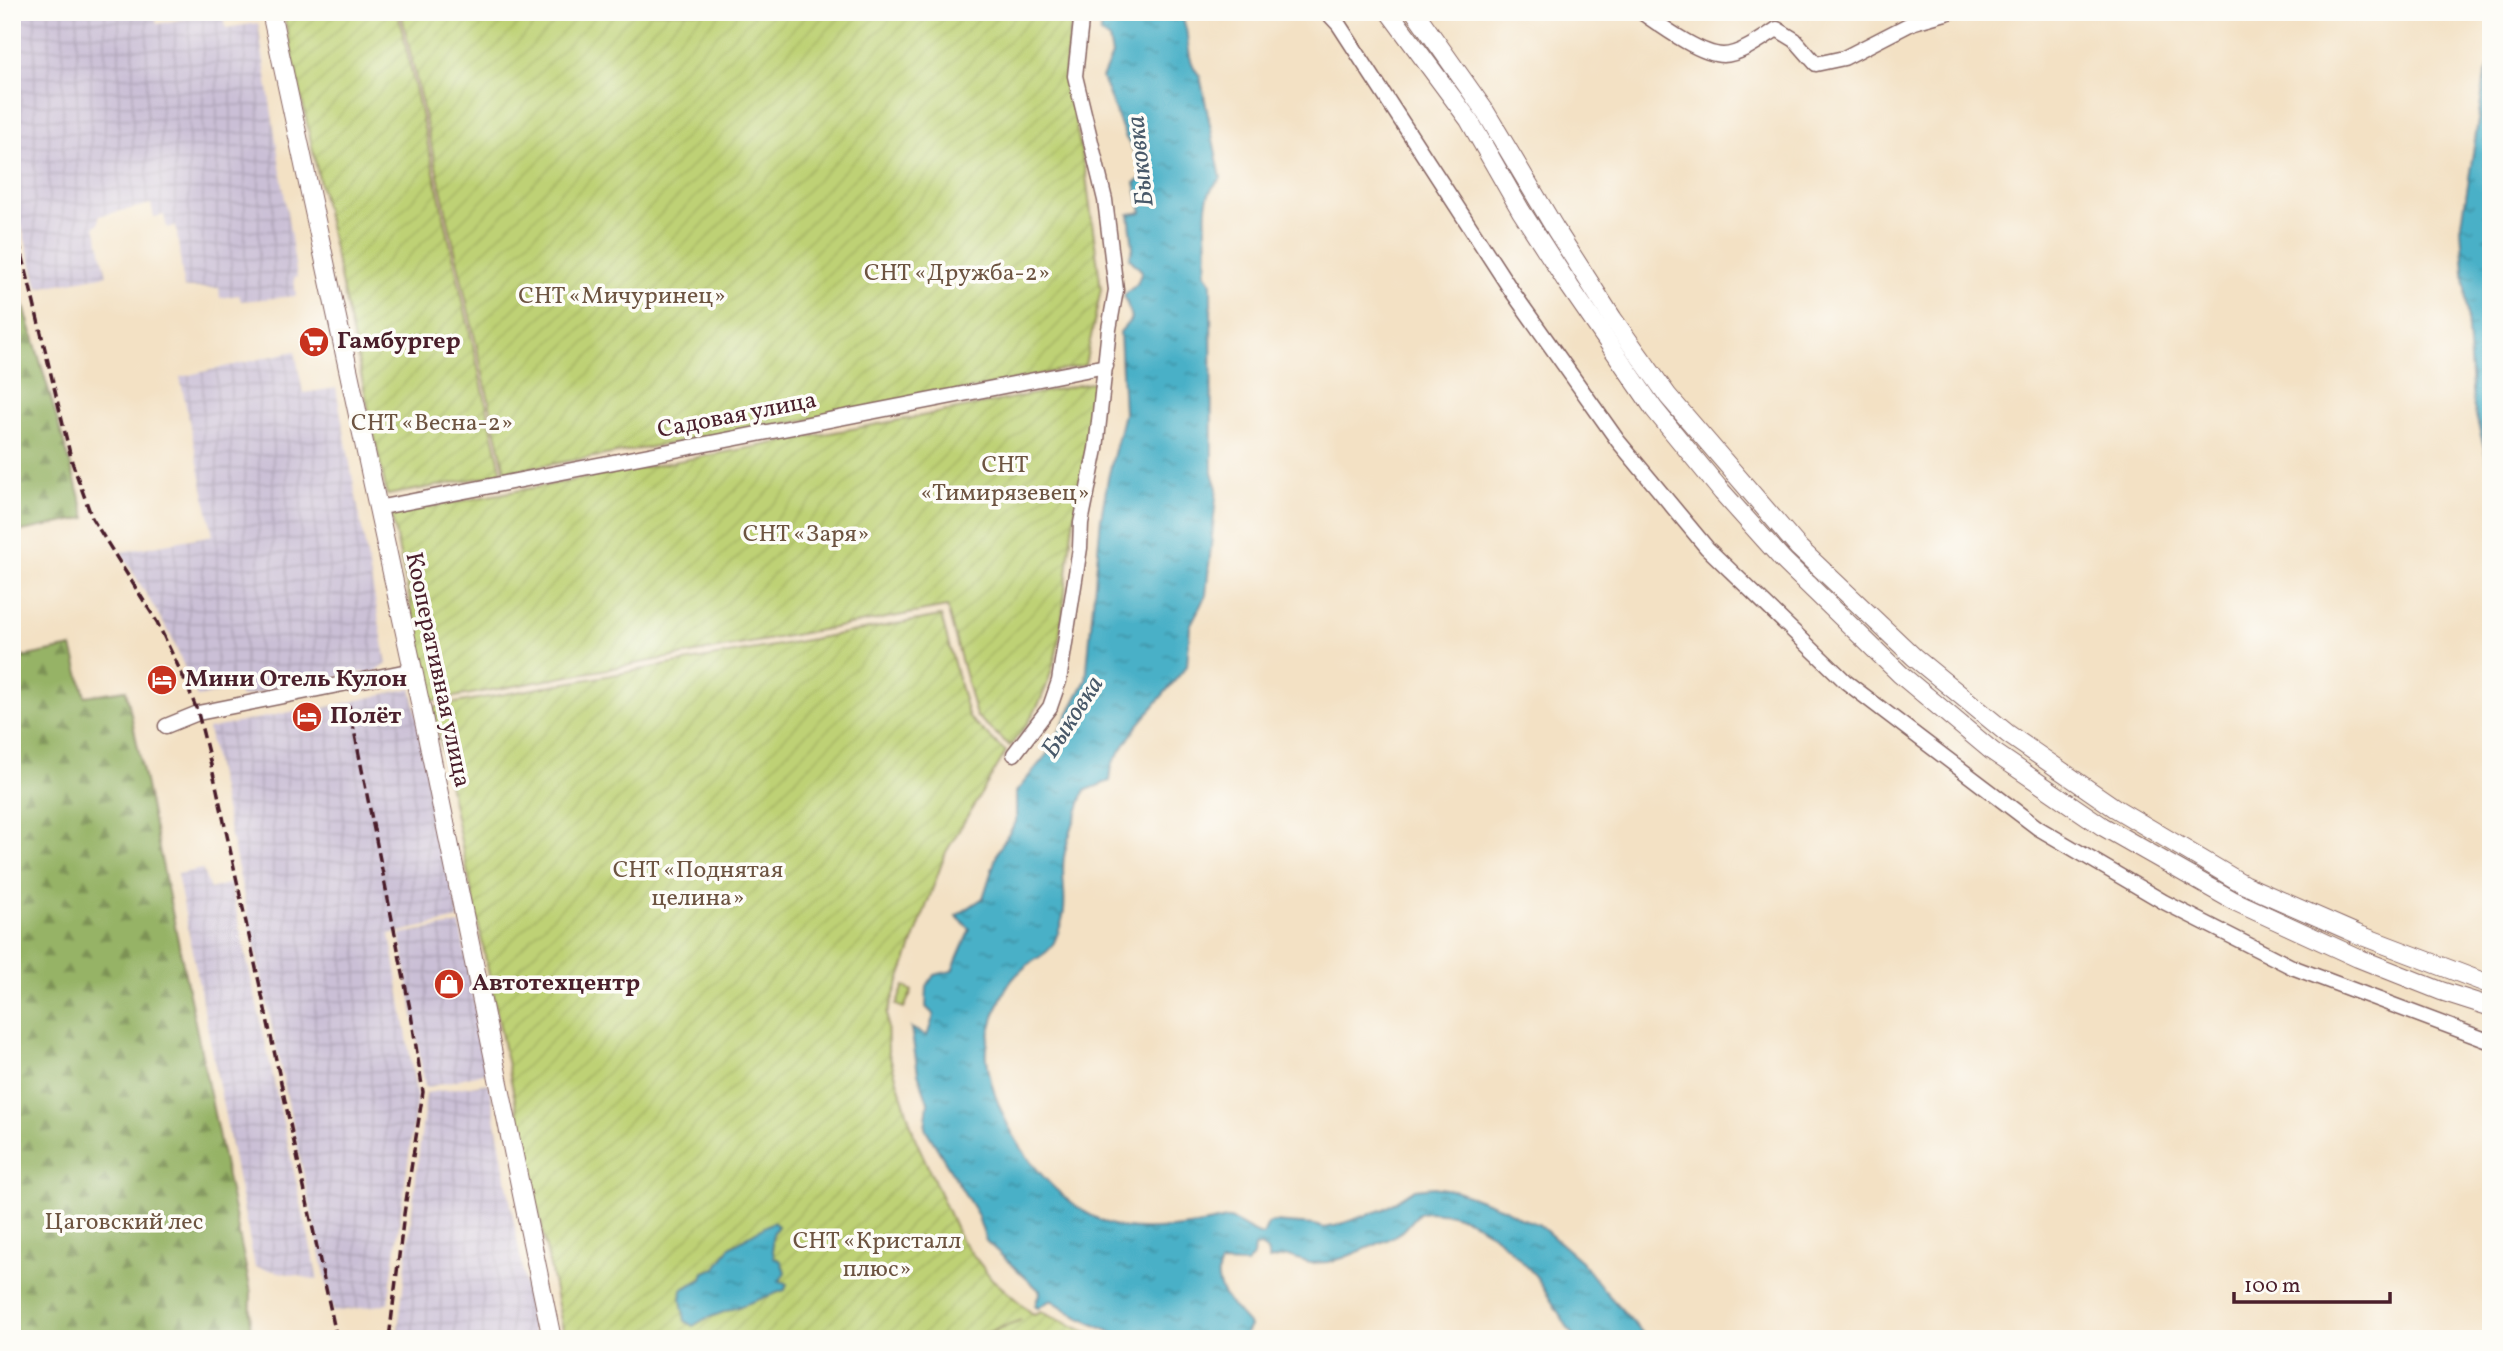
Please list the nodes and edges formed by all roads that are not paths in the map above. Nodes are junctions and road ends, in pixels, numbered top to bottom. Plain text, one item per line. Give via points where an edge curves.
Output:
1 (271, 12) edge
2 (1082, 12) edge
3 (1327, 12) edge
4 (1389, 12) edge
5 (1415, 12) edge
6 (1641, 12) edge
7 (1949, 12) edge
8 (1106, 366) junction
9 (377, 508) junction
10 (412, 670) junction
11 (166, 726) dead end
12 (1014, 754) dead end
13 (2491, 985) edge
14 (2491, 1007) edge
15 (2491, 1042) edge
16 (552, 1339) edge

1 - 9 main road, Кооперативная улица
2 - 8 street via 1075,76 1105,200 1116,290
3 - 15 street via 1618,442 1707,548 1846,682 2038,828 2164,902 2292,967
4 - 14 main road via 1469,120 1549,255 1654,410 1783,560 1900,674 1992,751 2102,826 2234,901 2358,958
5 - 13 main road via 1485,111 1556,230 1668,396 1799,548 1914,657 2007,734 2115,808 2245,885
6 - 7 street via 1692,45 1723,55 1750,46 1777,29 1795,40 1816,64 1844,58 1914,22
8 - 9 street, Садовая улица
8 - 12 street via 1059,681 1050,707
9 - 10 main road, Кооперативная улица
10 - 11 street via 198,713
10 - 16 main road, Кооперативная улица

